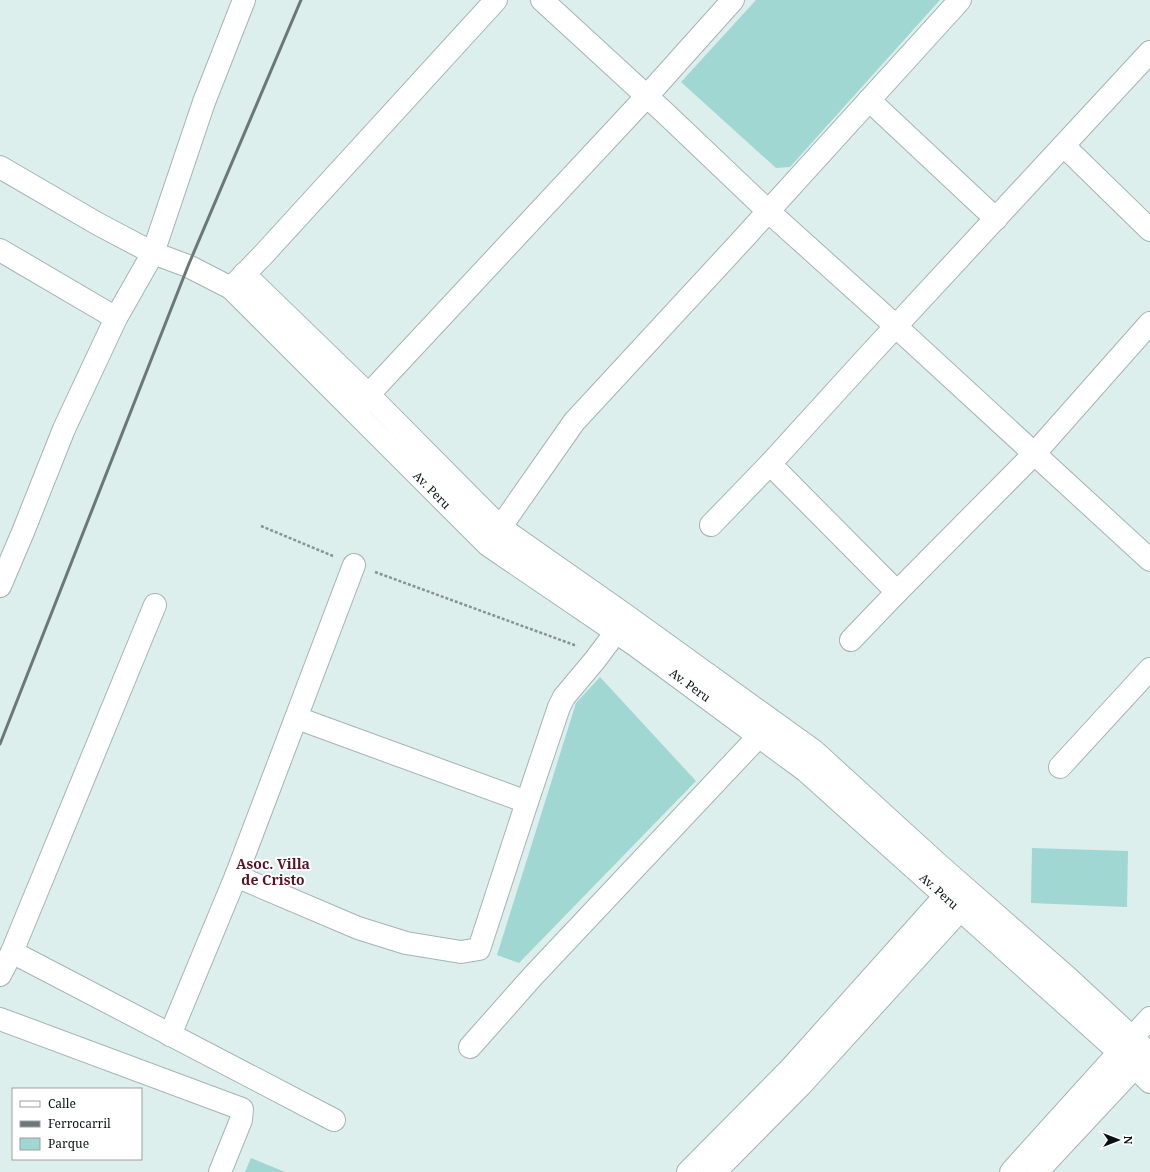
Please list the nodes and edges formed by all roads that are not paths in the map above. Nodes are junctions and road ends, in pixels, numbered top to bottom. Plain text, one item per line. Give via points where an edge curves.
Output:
1 (244, 0) edge
2 (496, 0) edge
3 (542, 0) edge
4 (733, 0) edge
5 (960, 0) edge
6 (1150, 52) edge
7 (647, 96) junction
8 (869, 100) junction
9 (1064, 146) junction
10 (0, 167) edge
11 (768, 211) junction
12 (996, 219) junction
13 (1150, 230) edge
14 (0, 250) edge
15 (153, 253) junction
16 (238, 281) junction
17 (116, 318) junction
18 (1150, 323) edge
19 (896, 326) junction
20 (369, 395) junction
21 (354, 411) junction
22 (1035, 453) junction
23 (770, 464) junction
24 (711, 525) dead end
25 (500, 527) junction
26 (488, 545) junction
27 (1150, 560) edge
28 (364, 568) road end
29 (0, 586) edge
30 (897, 592) junction
31 (155, 605) dead end
32 (616, 632) junction
33 (851, 640) dead end
34 (1150, 669) edge
35 (297, 718) junction
36 (759, 736) junction
37 (1060, 767) dead end
38 (526, 802) junction
39 (236, 876) junction
40 (959, 895) junction
41 (12, 952) junction
42 (0, 975) edge
43 (1150, 1018) edge
44 (0, 1019) edge
45 (170, 1035) junction
46 (1126, 1045) junction
47 (470, 1047) dead end
48 (1147, 1062) edge
49 (334, 1120) dead end
50 (220, 1172) edge
51 (688, 1172) edge
52 (715, 1172) edge
53 (1011, 1172) edge
54 (1038, 1172) edge

1 - 15 street via 204,102
2 - 16 street
3 - 7 street
4 - 7 street
5 - 8 street
6 - 9 street
7 - 11 street
7 - 20 street
8 - 11 street
8 - 12 street
9 - 12 street
9 - 13 street
10 - 15 street
11 - 19 street
11 - 25 street via 574,422
12 - 19 street
14 - 17 street
15 - 16 street
15 - 17 street
16 - 20 street
16 - 21 street, Av. Peru
17 - 29 street via 64,429
18 - 22 street
19 - 22 street
19 - 23 street
20 - 21 street
20 - 25 street
21 - 26 street, Av. Peru
22 - 27 street
22 - 30 street
23 - 24 street
23 - 30 street
25 - 26 street
25 - 40 street via 814,751
26 - 32 street, Av. Peru
28 - 35 street
30 - 33 street
31 - 41 street
32 - 36 street, Av. Peru
32 - 38 street via 564,697
34 - 37 street
35 - 38 street
35 - 39 street
36 - 40 street, Av. Peru
36 - 47 street via 533,976
38 - 39 street via 479,949 461,952 399,941 358,928
39 - 45 street
40 - 46 street, Av. Peru
40 - 51 street
40 - 52 street via 801,1086
41 - 42 street
41 - 45 street
43 - 46 street
44 - 50 street via 242,1109 241,1120
45 - 49 street
46 - 48 street, Av. Peru
46 - 53 street
48 - 54 street

